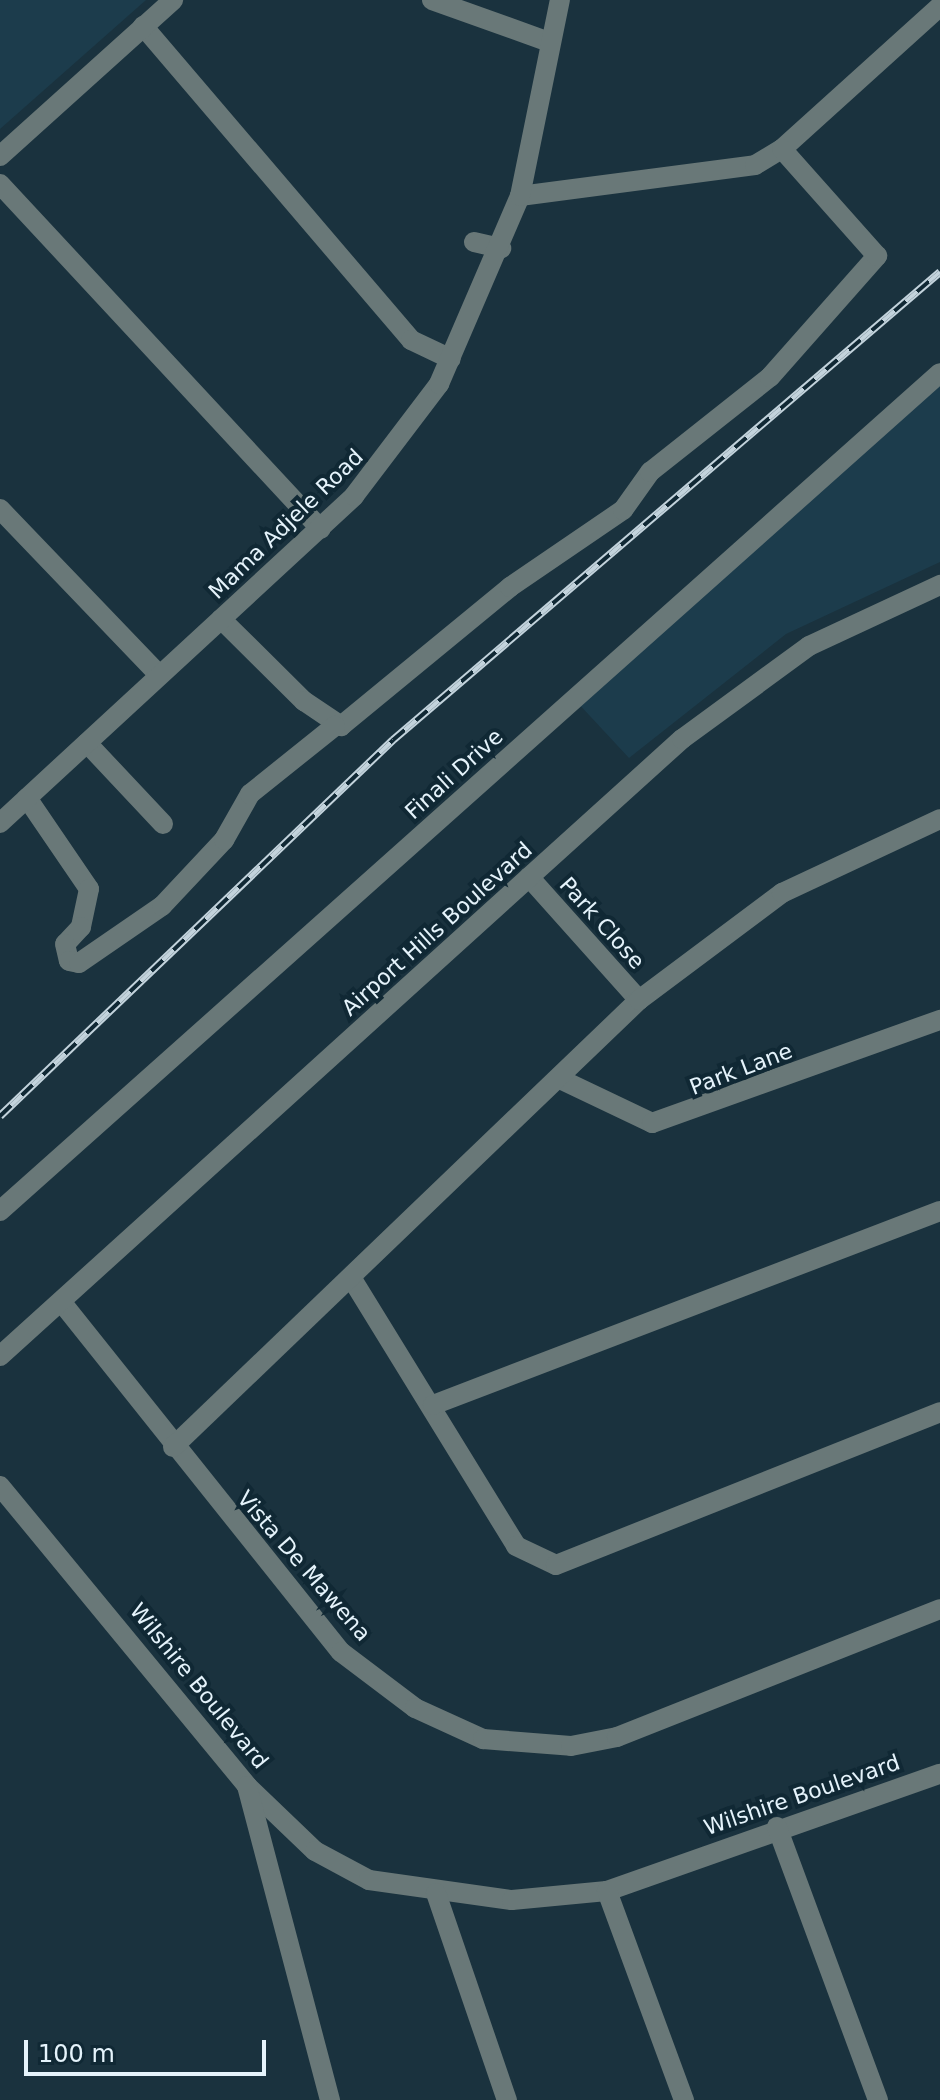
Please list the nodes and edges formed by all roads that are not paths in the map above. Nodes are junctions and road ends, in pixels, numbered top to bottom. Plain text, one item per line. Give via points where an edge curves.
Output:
1 (173, 0) edge
2 (432, 0) edge
3 (560, 0) edge
4 (940, 6) edge
5 (143, 26) junction
6 (549, 42) junction
7 (782, 149) junction
8 (0, 156) edge
9 (0, 184) edge
10 (520, 196) junction
11 (474, 242) dead end
12 (501, 248) junction
13 (451, 359) junction
14 (940, 373) edge
15 (0, 509) edge
16 (321, 529) junction
17 (940, 585) edge
18 (221, 619) junction
19 (159, 675) junction
20 (335, 726) junction
21 (87, 743) junction
22 (27, 798) junction
23 (940, 819) edge
24 (0, 823) edge
25 (163, 824) dead end
26 (529, 877) junction
27 (639, 1000) junction
28 (940, 1020) edge
29 (562, 1080) junction
30 (0, 1211) edge
31 (940, 1211) edge
32 (352, 1279) junction
33 (63, 1304) junction
34 (0, 1356) edge
35 (433, 1405) junction
36 (940, 1412) edge
37 (173, 1447) junction
38 (0, 1486) edge
39 (940, 1609) edge
40 (940, 1774) edge
41 (247, 1786) junction
42 (777, 1827) junction
43 (607, 1891) junction
44 (436, 1893) junction
45 (330, 2100) edge
46 (507, 2100) edge
47 (684, 2100) edge
48 (878, 2100) edge

1 - 5 street
2 - 6 street
3 - 6 street, Mama Adjele Road
4 - 7 street
5 - 8 street
5 - 13 street via 411,340
6 - 10 street, Mama Adjele Road
7 - 10 street via 739,170
7 - 20 street via 877,256 866,278 811,325 770,377 650,472 623,510 510,587 383,695
9 - 16 street
10 - 12 street, Mama Adjele Road
11 - 12 street
12 - 13 street, Mama Adjele Road
13 - 16 street, Mama Adjele Road via 389,457
14 - 30 street, Finali Drive
15 - 19 street
16 - 18 street, Mama Adjele Road
17 - 26 street, Airport Hills Boulevard via 809,646 749,684
18 - 19 street, Mama Adjele Road
18 - 20 street
19 - 21 street, Mama Adjele Road
20 - 22 street via 250,794 224,840 162,906 79,963 69,961 65,944 81,927 89,889
21 - 22 street, Mama Adjele Road
21 - 25 street
22 - 24 street, Mama Adjele Road
23 - 27 street via 782,893
26 - 27 street, Park Close
26 - 33 street, Airport Hills Boulevard
27 - 29 street
28 - 29 street, Park Lane via 652,1123
29 - 32 street
31 - 35 street
32 - 35 street
32 - 37 street
33 - 34 street, Airport Hills Boulevard
33 - 37 street, Vista De Mawena
35 - 36 street via 516,1546 556,1565
37 - 39 street, Vista De Mawena via 341,1652 415,1708 483,1739 558,1746 617,1737
38 - 41 street, Wilshire Boulevard
40 - 42 street, Wilshire Boulevard
41 - 44 street, Wilshire Boulevard via 340,1868
41 - 45 street
42 - 43 street, Wilshire Boulevard
42 - 48 street
43 - 44 street, Wilshire Boulevard via 512,1900
43 - 47 street
44 - 46 street

